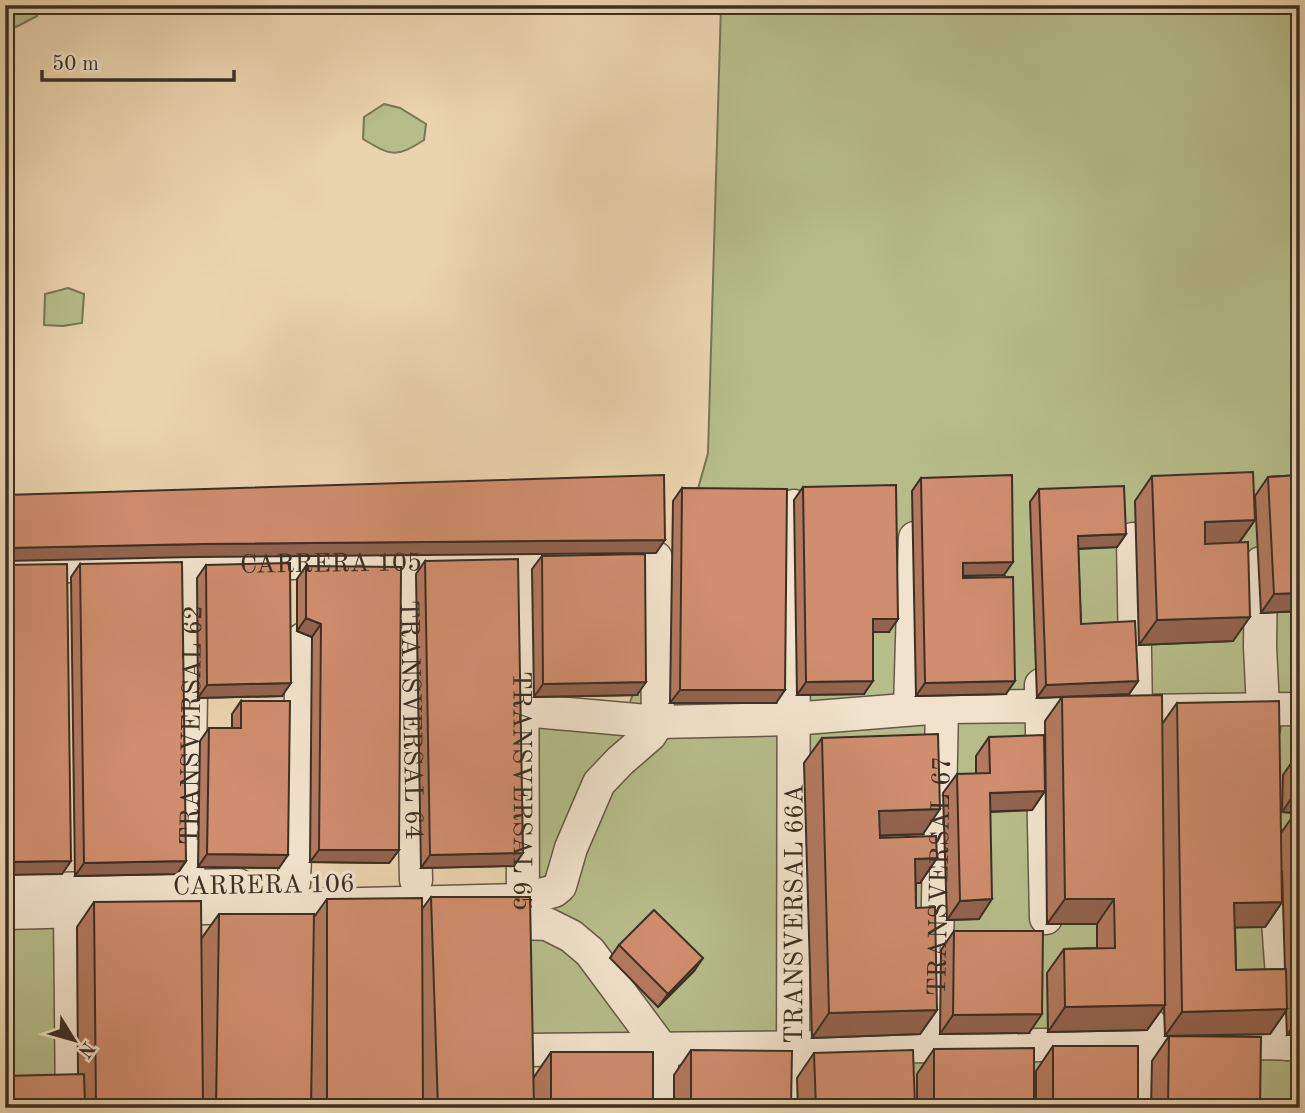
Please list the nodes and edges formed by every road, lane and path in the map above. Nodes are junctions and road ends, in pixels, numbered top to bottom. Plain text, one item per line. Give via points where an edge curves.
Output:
1 (794, 506) dead end
2 (1261, 536) dead end
3 (915, 538) dead end
4 (1133, 539) dead end
5 (522, 560) junction
6 (409, 561) junction
7 (192, 565) junction
8 (5, 568) edge
9 (303, 639) dead end
10 (1039, 653) dead end
11 (1042, 706) junction
12 (942, 707) junction
13 (910, 708) junction
14 (1263, 709) junction
15 (1300, 709) edge
16 (523, 710) junction
17 (792, 719) junction
18 (1146, 720) junction
19 (658, 722) junction
20 (1267, 762) edge
21 (1272, 843) edge
22 (70, 887) junction
23 (5, 890) edge
24 (412, 904) junction
25 (301, 907) junction
26 (191, 909) junction
27 (523, 912) junction
28 (5, 913) edge
29 (1046, 918) dead end
30 (1151, 990) edge
31 (1149, 1044) junction
32 (793, 1048) junction
33 (524, 1049) edge
34 (662, 1049) junction
35 (1276, 1050) edge
36 (915, 1054) junction
37 (63, 1097) edge
38 (662, 1108) edge
39 (793, 1108) edge
40 (1145, 1108) edge

1 - 17 street, TRANSVERSAL 66A
2 - 14 street
3 - 13 street
4 - 18 street
5 - 6 street, CARRERA 105
5 - 16 street, TRANSVERSAL 65
5 - 19 street, CARRERA 105 via 656,558
6 - 7 street, CARRERA 105
6 - 24 street, TRANSVERSAL 64
7 - 8 street, CARRERA 105 via 66,581
7 - 26 street, TRANSVERSAL 62
9 - 25 street
10 - 11 street
11 - 12 street
11 - 18 street
11 - 29 street
12 - 13 street
12 - 36 street, TRANSVERSAL 67
13 - 17 street
14 - 15 street
14 - 18 street
14 - 20 street
16 - 19 street
16 - 27 street, TRANSVERSAL 65
17 - 19 street
17 - 32 street, TRANSVERSAL 66A
19 - 27 street via 599,783 560,886
21 - 35 street
22 - 23 street, CARRERA 106
22 - 26 street, CARRERA 106
22 - 28 street, CARRERA 106
22 - 37 street
24 - 25 street, CARRERA 106
24 - 27 street, CARRERA 106
25 - 26 street, CARRERA 106
27 - 34 street via 571,936 590,953
30 - 31 street
31 - 35 street
31 - 36 street via 1030,1058
31 - 40 street
32 - 34 street
32 - 36 street
32 - 39 street, TRANSVERSAL 66A
33 - 34 street
34 - 38 street

